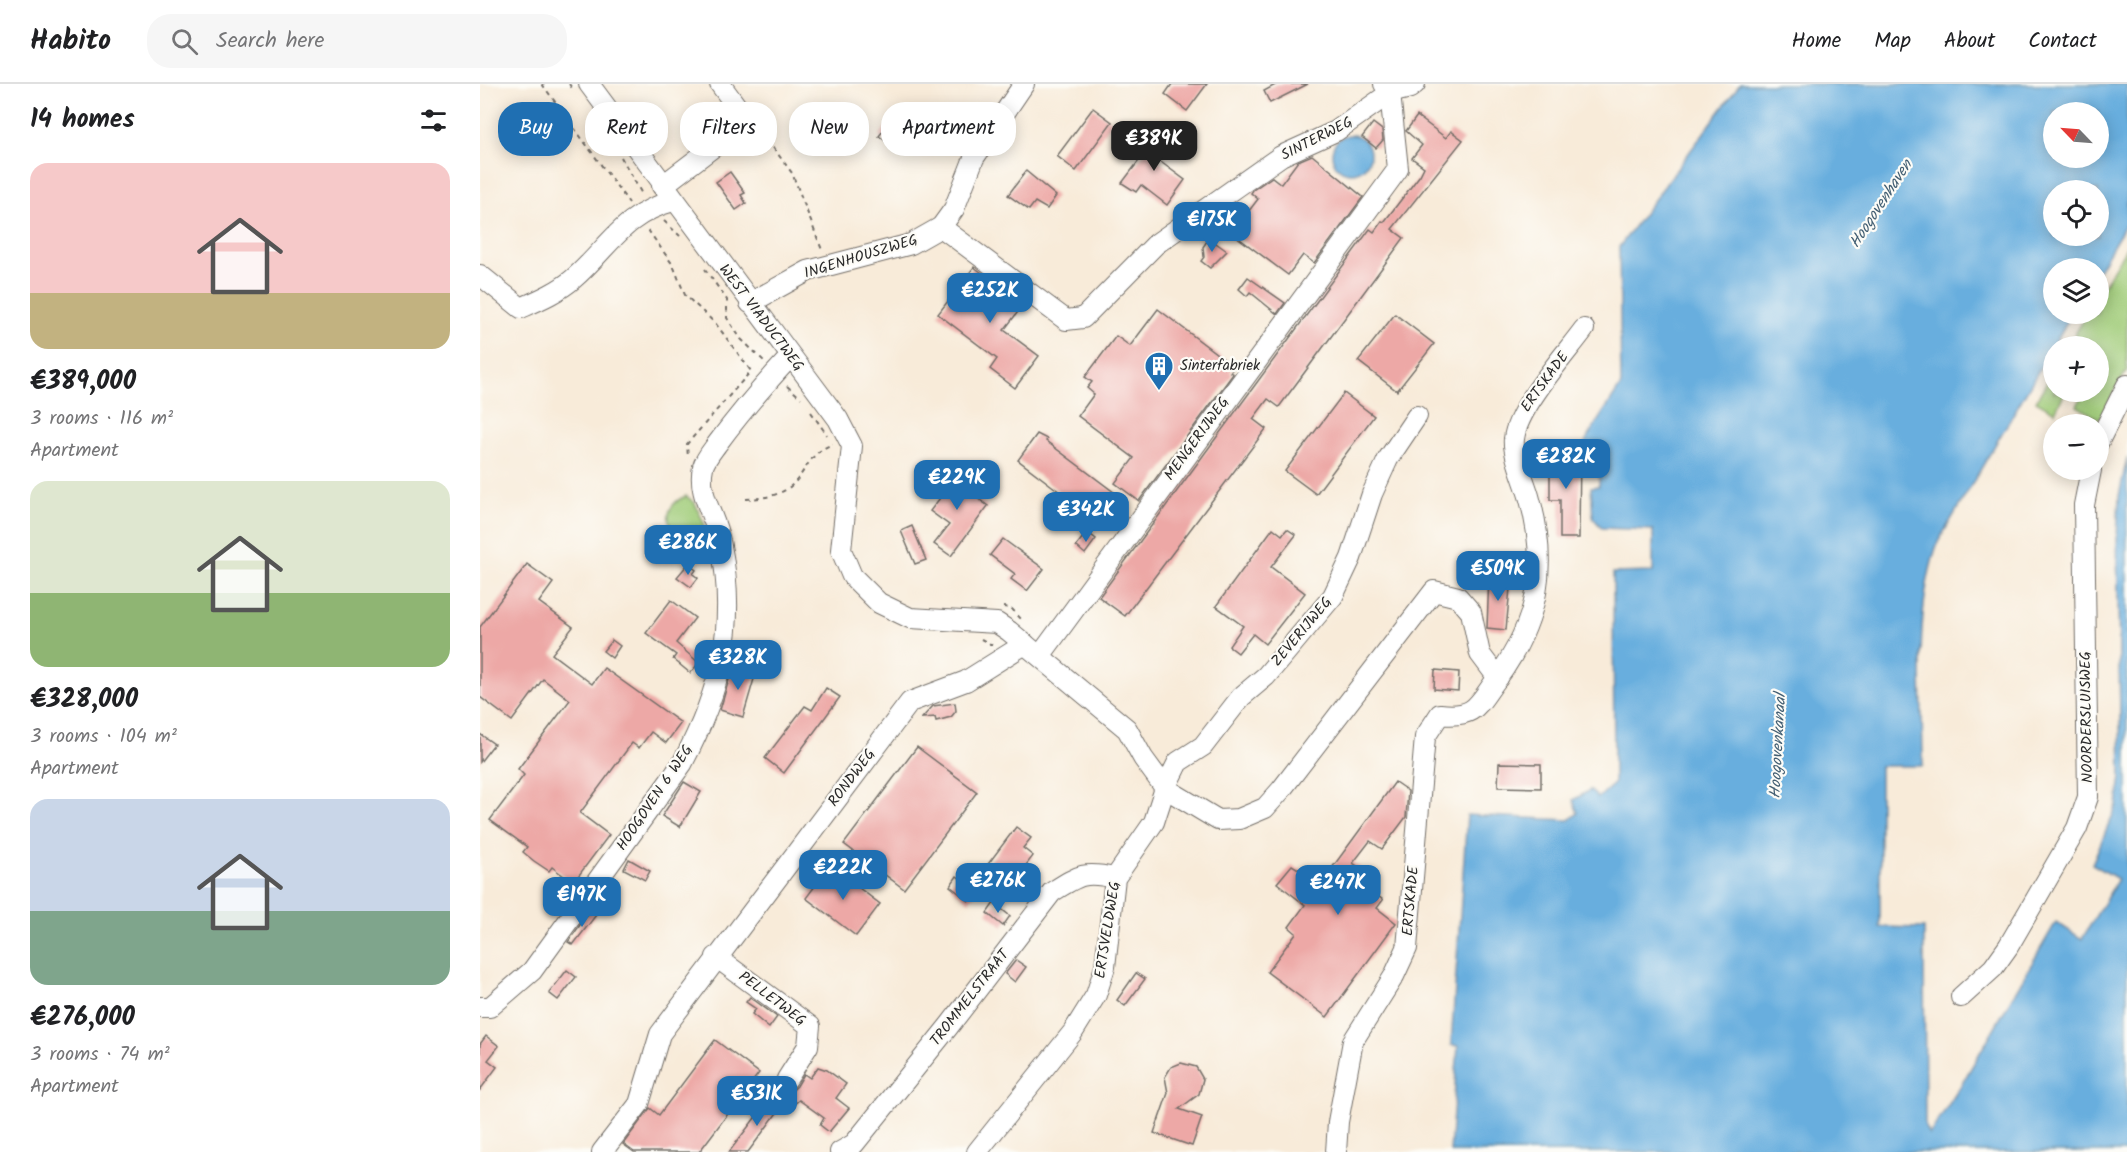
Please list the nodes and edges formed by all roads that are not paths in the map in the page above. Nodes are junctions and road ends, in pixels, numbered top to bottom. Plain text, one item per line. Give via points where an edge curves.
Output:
1 (720, 84) edge
2 (1024, 84) edge
3 (1415, 84) edge
4 (582, 89) edge
5 (1387, 89) edge
6 (668, 193) junction
7 (941, 227) junction
8 (480, 275) edge
9 (750, 303) junction
10 (1584, 329) dead end
11 (790, 357) junction
12 (2127, 385) edge
13 (1417, 416) dead end
14 (2109, 421) edge
15 (2089, 480) edge
16 (1032, 650) junction
17 (1498, 678) junction
18 (1165, 788) junction
19 (1115, 878) junction
20 (716, 957) junction
21 (1960, 997) dead end
22 (480, 1007) edge
23 (787, 1079) dead end
24 (602, 1152) edge
25 (840, 1152) edge
26 (977, 1152) edge
27 (1336, 1152) edge

1 - 6 street via 743,120
2 - 7 street, INGENHOUSZWEG via 974,158 954,209
3 - 5 street, SINTERWEG via 1410,88
4 - 6 street, WEST VIADUCTWEG
5 - 7 street, SINTERWEG via 1336,131 1281,156 1156,244 1083,318 1066,320
5 - 16 street, MENGERIJWEG via 1398,169
6 - 8 street via 615,235 566,285 521,308
6 - 9 street, WEST VIADUCTWEG
7 - 9 street, INGENHOUSZWEG via 911,244 808,271
9 - 11 street, WEST VIADUCTWEG
10 - 17 street, ERTSKADE via 1520,417 1513,441 1539,543 1538,595 1514,656
11 - 16 street, WEST VIADUCTWEG via 838,418 852,446 841,550 852,576 879,603 910,618 997,623
11 - 22 street, HOOGOVEN 6 WEG via 742,411 703,464 700,483 720,539 728,624 726,648 700,731 675,774 532,971 490,1007
12 - 14 street
13 - 18 street, ZEVERIJWEG via 1388,459 1372,494 1352,558 1333,596 1266,676 1241,697 1203,746 1178,762
15 - 21 street, NOORDERSLUISWEG via 2084,505 2088,797 2077,828 2008,947 1993,968
16 - 18 street via 1127,729
16 - 20 street, RONDWEG via 910,702
17 - 18 street via 1480,654 1471,612 1458,597 1434,591 1265,807 1239,819 1218,820
17 - 27 street, ERTSKADE via 1473,712 1440,714 1425,736 1407,948 1353,1041
18 - 19 street, ERTSVELDWEG via 1154,822
19 - 25 street, TROMMELSTRAAT via 1090,873 1052,892 854,1144
19 - 26 street, ERTSVELDWEG via 1105,967 1096,995 1073,1032
20 - 23 street, PELLETWEG via 810,1026 808,1046
20 - 24 street, RONDWEG via 660,1034 639,1104

